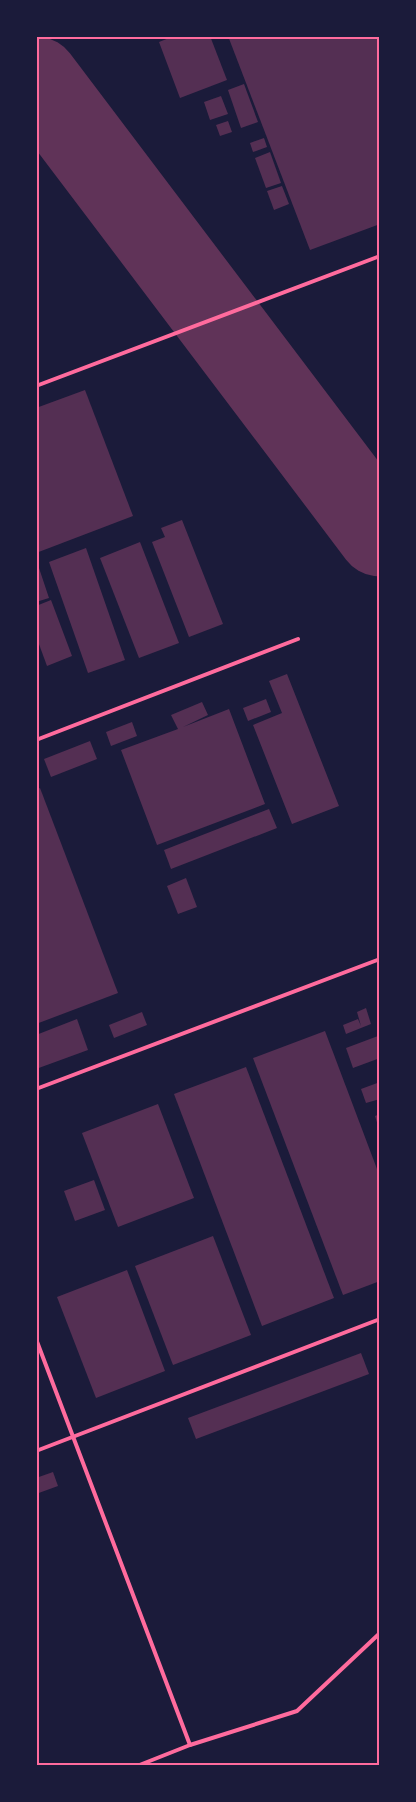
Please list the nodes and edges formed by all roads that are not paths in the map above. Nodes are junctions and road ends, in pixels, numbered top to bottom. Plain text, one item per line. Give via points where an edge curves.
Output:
1 (380, 256) edge
2 (36, 386) edge
3 (298, 639) dead end
4 (36, 740) edge
5 (380, 959) edge
6 (36, 1089) edge
7 (380, 1319) edge
8 (36, 1339) edge
9 (74, 1437) junction
10 (36, 1451) edge
11 (380, 1633) edge
12 (190, 1745) junction
13 (137, 1766) edge

1 - 2 lane
3 - 4 lane
5 - 6 lane
7 - 9 lane
8 - 9 lane
9 - 10 lane
9 - 12 lane
11 - 12 lane via 297,1711
12 - 13 lane

